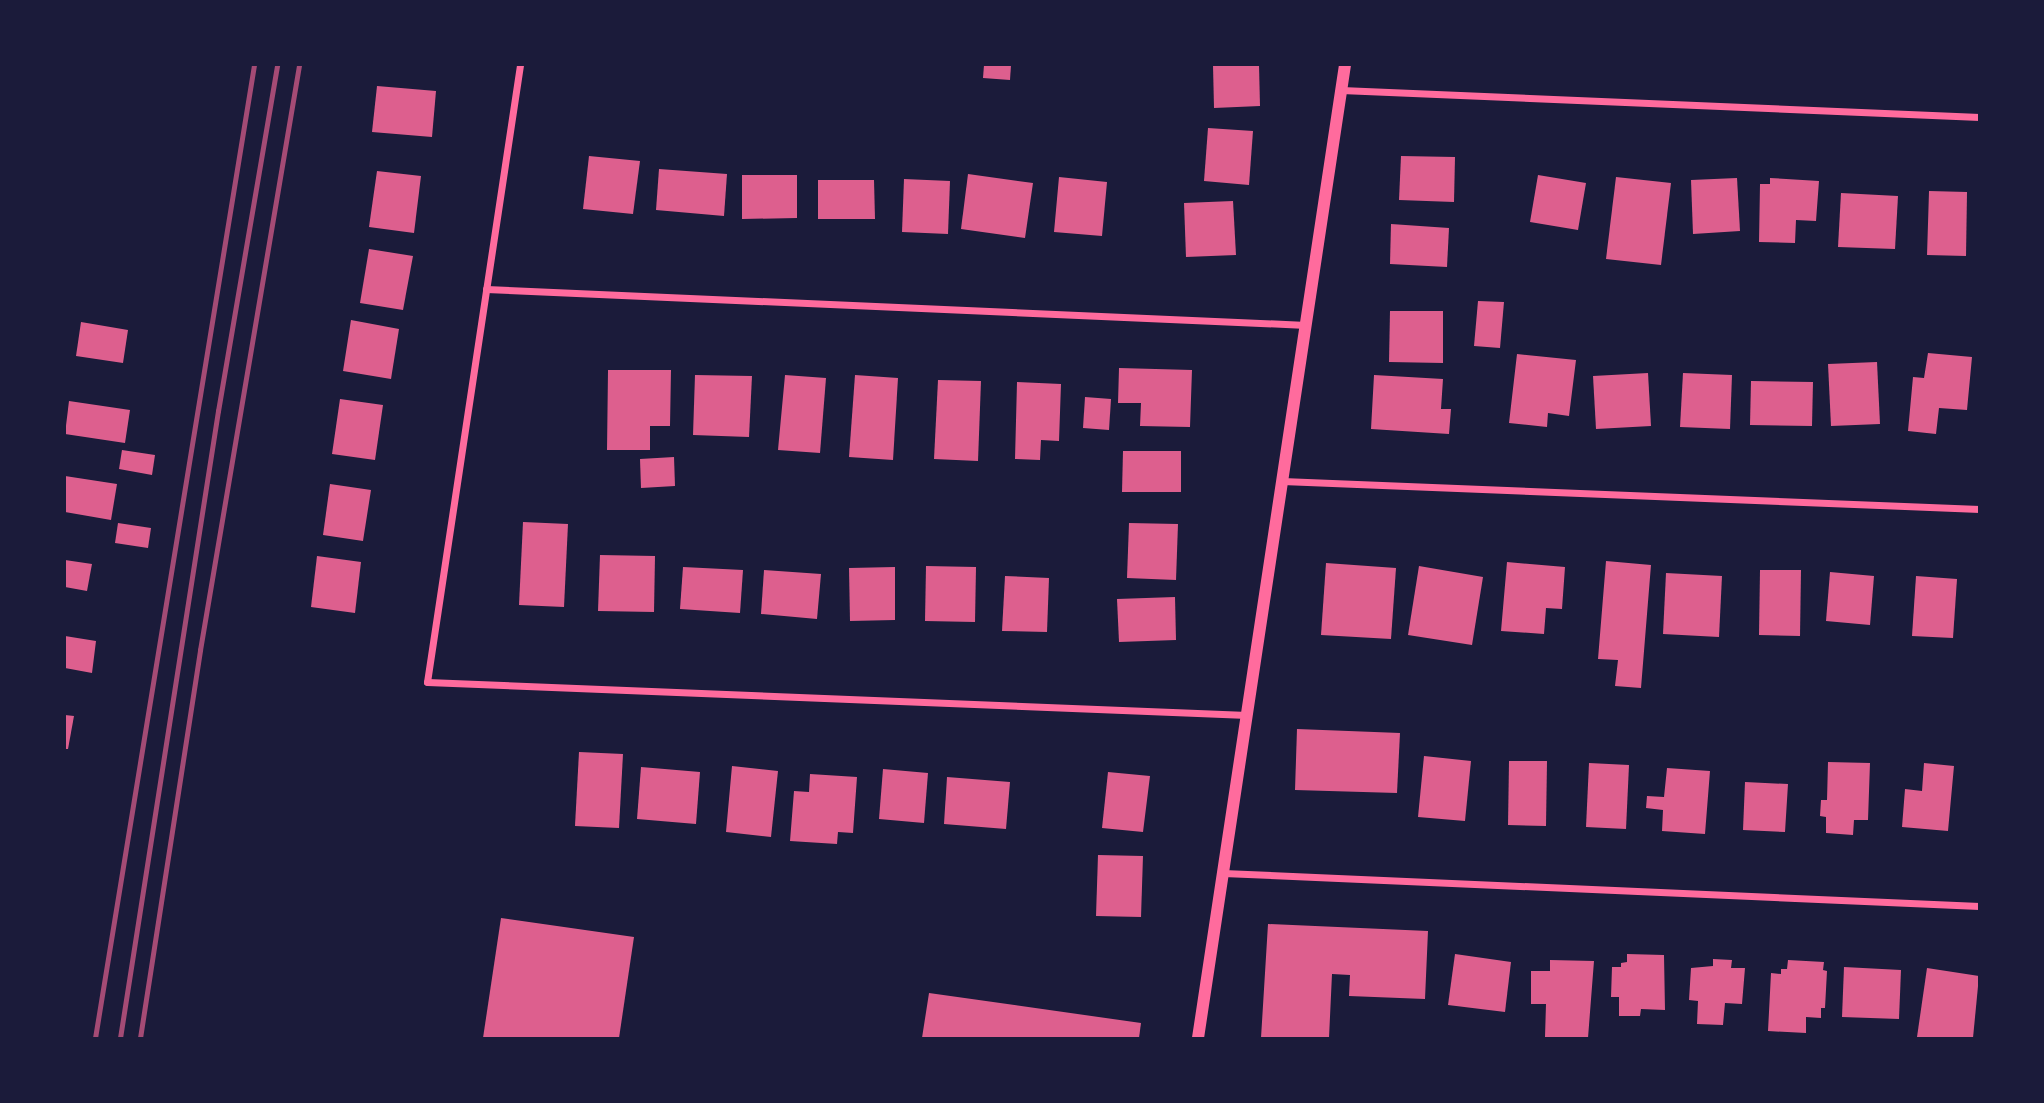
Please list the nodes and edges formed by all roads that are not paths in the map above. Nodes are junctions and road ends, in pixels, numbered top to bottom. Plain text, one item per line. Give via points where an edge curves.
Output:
1 (520, 65) edge
2 (1345, 65) edge
3 (1341, 90) junction
4 (1979, 117) edge
5 (486, 289) junction
6 (1306, 325) junction
7 (1282, 481) junction
8 (1979, 509) edge
9 (1247, 715) junction
10 (1223, 873) junction
11 (1979, 906) edge
12 (1198, 1038) edge

1 - 5 street
2 - 3 street
3 - 4 street
3 - 6 street
5 - 6 street
5 - 9 street via 427,682
6 - 7 street
7 - 8 street
7 - 9 street
9 - 10 street
10 - 11 street
10 - 12 street

